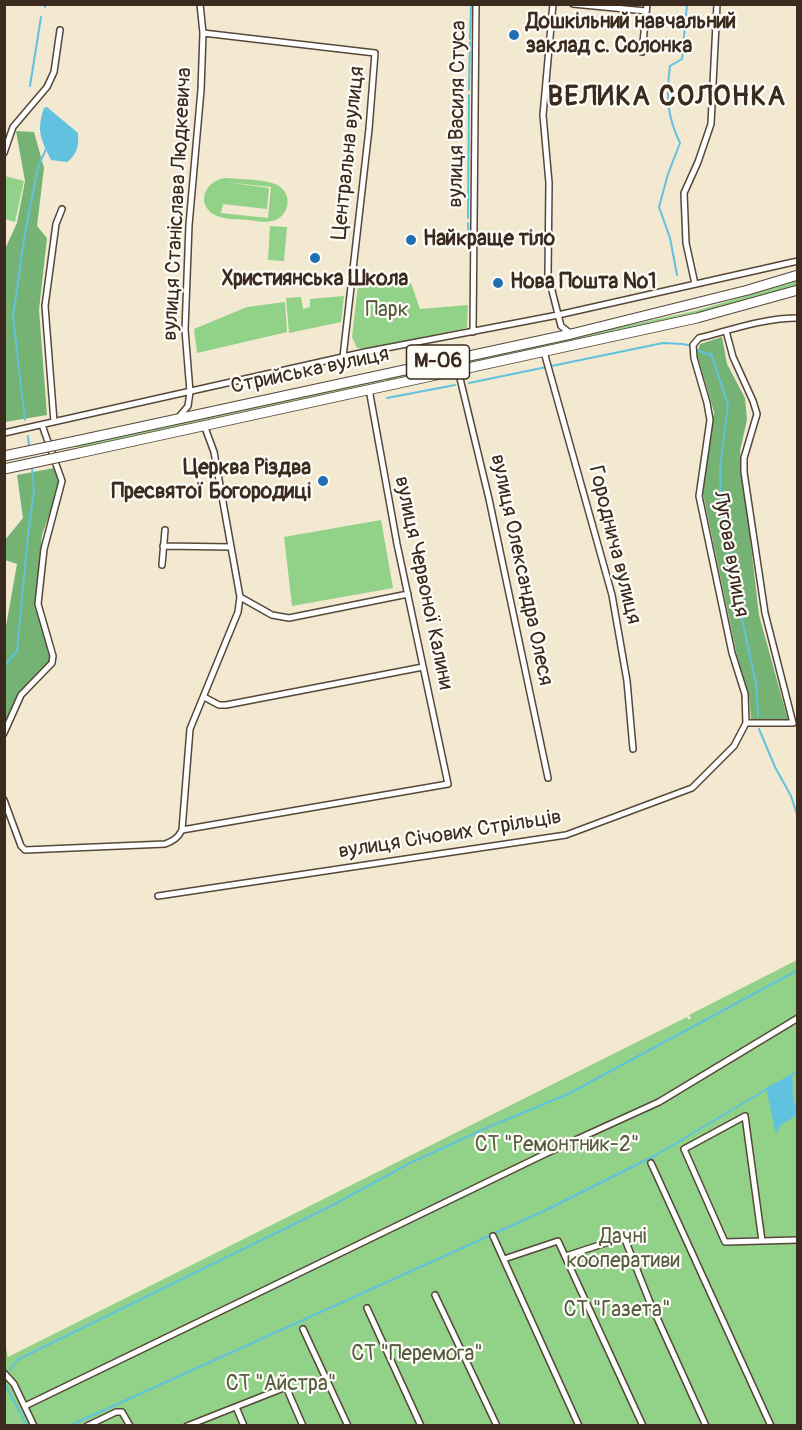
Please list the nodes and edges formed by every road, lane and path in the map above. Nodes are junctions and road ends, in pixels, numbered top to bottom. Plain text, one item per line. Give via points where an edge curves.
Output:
1 (200, 4) edge
2 (476, 4) edge
3 (553, 4) edge
4 (573, 4) edge
5 (717, 4) edge
6 (647, 8) edge
7 (60, 30) dead end
8 (202, 33) junction
9 (642, 52) dead end
10 (4, 153) edge
11 (62, 208) dead end
12 (798, 261) edge
13 (798, 275) edge
14 (694, 284) junction
15 (798, 290) edge
16 (559, 318) junction
17 (798, 318) edge
18 (726, 331) junction
19 (472, 332) junction
20 (571, 334) junction
21 (549, 339) junction
22 (544, 352) junction
23 (343, 357) junction
24 (458, 370) junction
25 (369, 389) junction
26 (190, 392) junction
27 (188, 406) junction
28 (204, 413) junction
29 (178, 418) junction
30 (54, 422) junction
31 (42, 425) junction
32 (204, 425) junction
33 (4, 433) edge
34 (4, 456) edge
35 (4, 469) edge
36 (165, 530) dead end
37 (163, 546) junction
38 (231, 547) junction
39 (162, 564) dead end
40 (408, 594) junction
41 (240, 597) junction
42 (423, 667) junction
43 (204, 697) junction
44 (746, 723) junction
45 (795, 723) edge
46 (4, 733) edge
47 (633, 749) dead end
48 (548, 778) dead end
49 (4, 800) edge
50 (182, 830) junction
51 (158, 896) dead end
52 (798, 1018) edge
53 (651, 1163) dead end
54 (493, 1236) dead end
55 (798, 1240) edge
56 (762, 1241) junction
57 (566, 1256) junction
58 (504, 1259) junction
59 (435, 1295) dead end
60 (367, 1308) dead end
61 (303, 1329) dead end
62 (4, 1373) edge
63 (25, 1406) junction
64 (236, 1407) junction
65 (34, 1425) edge
66 (87, 1425) edge
67 (130, 1425) edge
68 (187, 1425) edge
69 (244, 1425) edge
70 (303, 1425) edge
71 (348, 1425) edge
72 (421, 1425) edge
73 (497, 1425) edge
74 (579, 1425) edge
75 (643, 1425) edge
76 (705, 1425) edge
77 (771, 1425) edge

1 - 8 street, вулиця Станіслава Людкевича
2 - 19 street, вулиця Василя Стуса
3 - 16 street via 543,115 549,183 548,275
4 - 6 street
5 - 14 street via 711,124 684,193 686,243
6 - 9 street
7 - 10 street via 54,72 47,87 13,127
8 - 23 street, Центральна вулиця via 375,53
8 - 26 street, вулиця Станіслава Людкевича via 185,330
11 - 30 street via 56,224 45,306
12 - 14 street
13 - 20 highway, Стрийська вулиця / М-06
14 - 16 street
15 - 22 highway, Стрийська вулиця / М-06 via 696,318
16 - 19 street
16 - 20 street via 562,329
16 - 21 street via 557,331
17 - 18 street, Лугова вулиця via 760,321
18 - 44 street, Лугова вулиця via 699,339 693,345 710,420 699,496 732,653 745,694
18 - 45 street, Лугова вулиця via 757,414 744,458 744,472 765,613
19 - 23 street
20 - 21 highway, Стрийська вулиця / М-06
21 - 28 highway, Стрийська вулиця / М-06
22 - 24 highway, Стрийська вулиця / М-06
22 - 47 street, Городнича вулиця via 612,595 627,681
23 - 26 street
24 - 25 highway, Стрийська вулиця / М-06
24 - 48 street, вулиця Олександра Олеся
25 - 32 highway, Стрийська вулиця / М-06
25 - 40 street, вулиця Червоної Калини
26 - 27 street, вулиця Станіслава Людкевича
26 - 30 street
27 - 28 street
27 - 29 street
28 - 29 highway, Стрийська вулиця / М-06
29 - 34 highway, Стрийська вулиця / М-06, bridge
30 - 31 street
31 - 33 street
31 - 46 street via 62,481 44,549 38,604 53,656 52,663 21,695
32 - 35 highway, Стрийська вулиця / М-06, bridge
32 - 38 street via 214,452
36 - 37 street
37 - 38 street
37 - 39 street
38 - 41 street
40 - 41 street via 289,618 272,615
40 - 42 street, вулиця Червоної Калини
41 - 43 street via 238,612
42 - 43 street via 225,705
42 - 50 street, вулиця Червоної Калини via 448,784
43 - 50 street via 190,729
44 - 45 street, Лугова вулиця
44 - 51 street, вулиця Січових Стрільців via 734,746 692,788 566,835
49 - 50 street via 25,850 165,844
52 - 63 street via 659,1102
53 - 77 street
54 - 58 street
55 - 56 street
56 - 56 street via 746,1128 745,1116 684,1149 725,1242
57 - 58 street via 558,1241
57 - 75 street
57 - 76 street via 624,1237
58 - 74 street
59 - 73 street
60 - 72 street
61 - 71 street
62 - 63 street via 14,1383
63 - 65 street
64 - 68 street
64 - 69 street
64 - 70 street via 286,1387
66 - 67 street via 116,1412 122,1412

